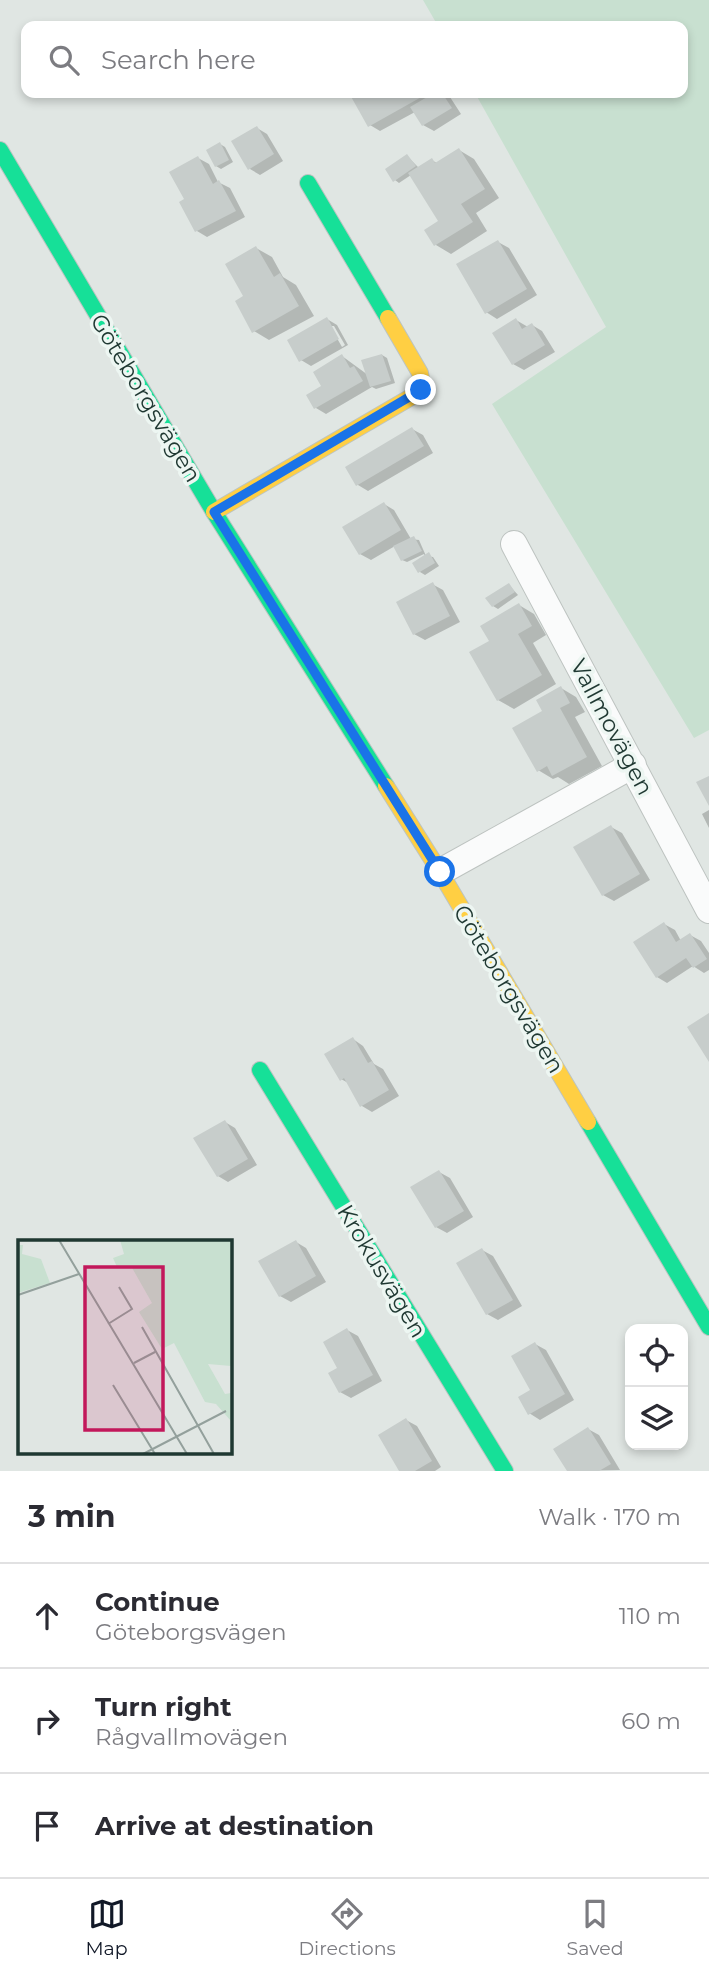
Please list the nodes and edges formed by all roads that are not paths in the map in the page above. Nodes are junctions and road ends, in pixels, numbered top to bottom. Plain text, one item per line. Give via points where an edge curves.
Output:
1 (0, 150) edge
2 (308, 183) dead end
3 (214, 512) junction
4 (514, 544) dead end
5 (633, 765) junction
6 (440, 872) junction
7 (709, 910) edge
8 (260, 1070) dead end
9 (709, 1327) edge
10 (505, 1471) edge

1 - 3 street, Göteborgsvägen
2 - 3 street via 418,369 421,390
3 - 6 street, Göteborgsvägen
4 - 5 street, Vallmovägen
5 - 6 street
5 - 7 street, Vallmovägen
6 - 9 street, Göteborgsvägen
8 - 10 street, Krokusvägen

